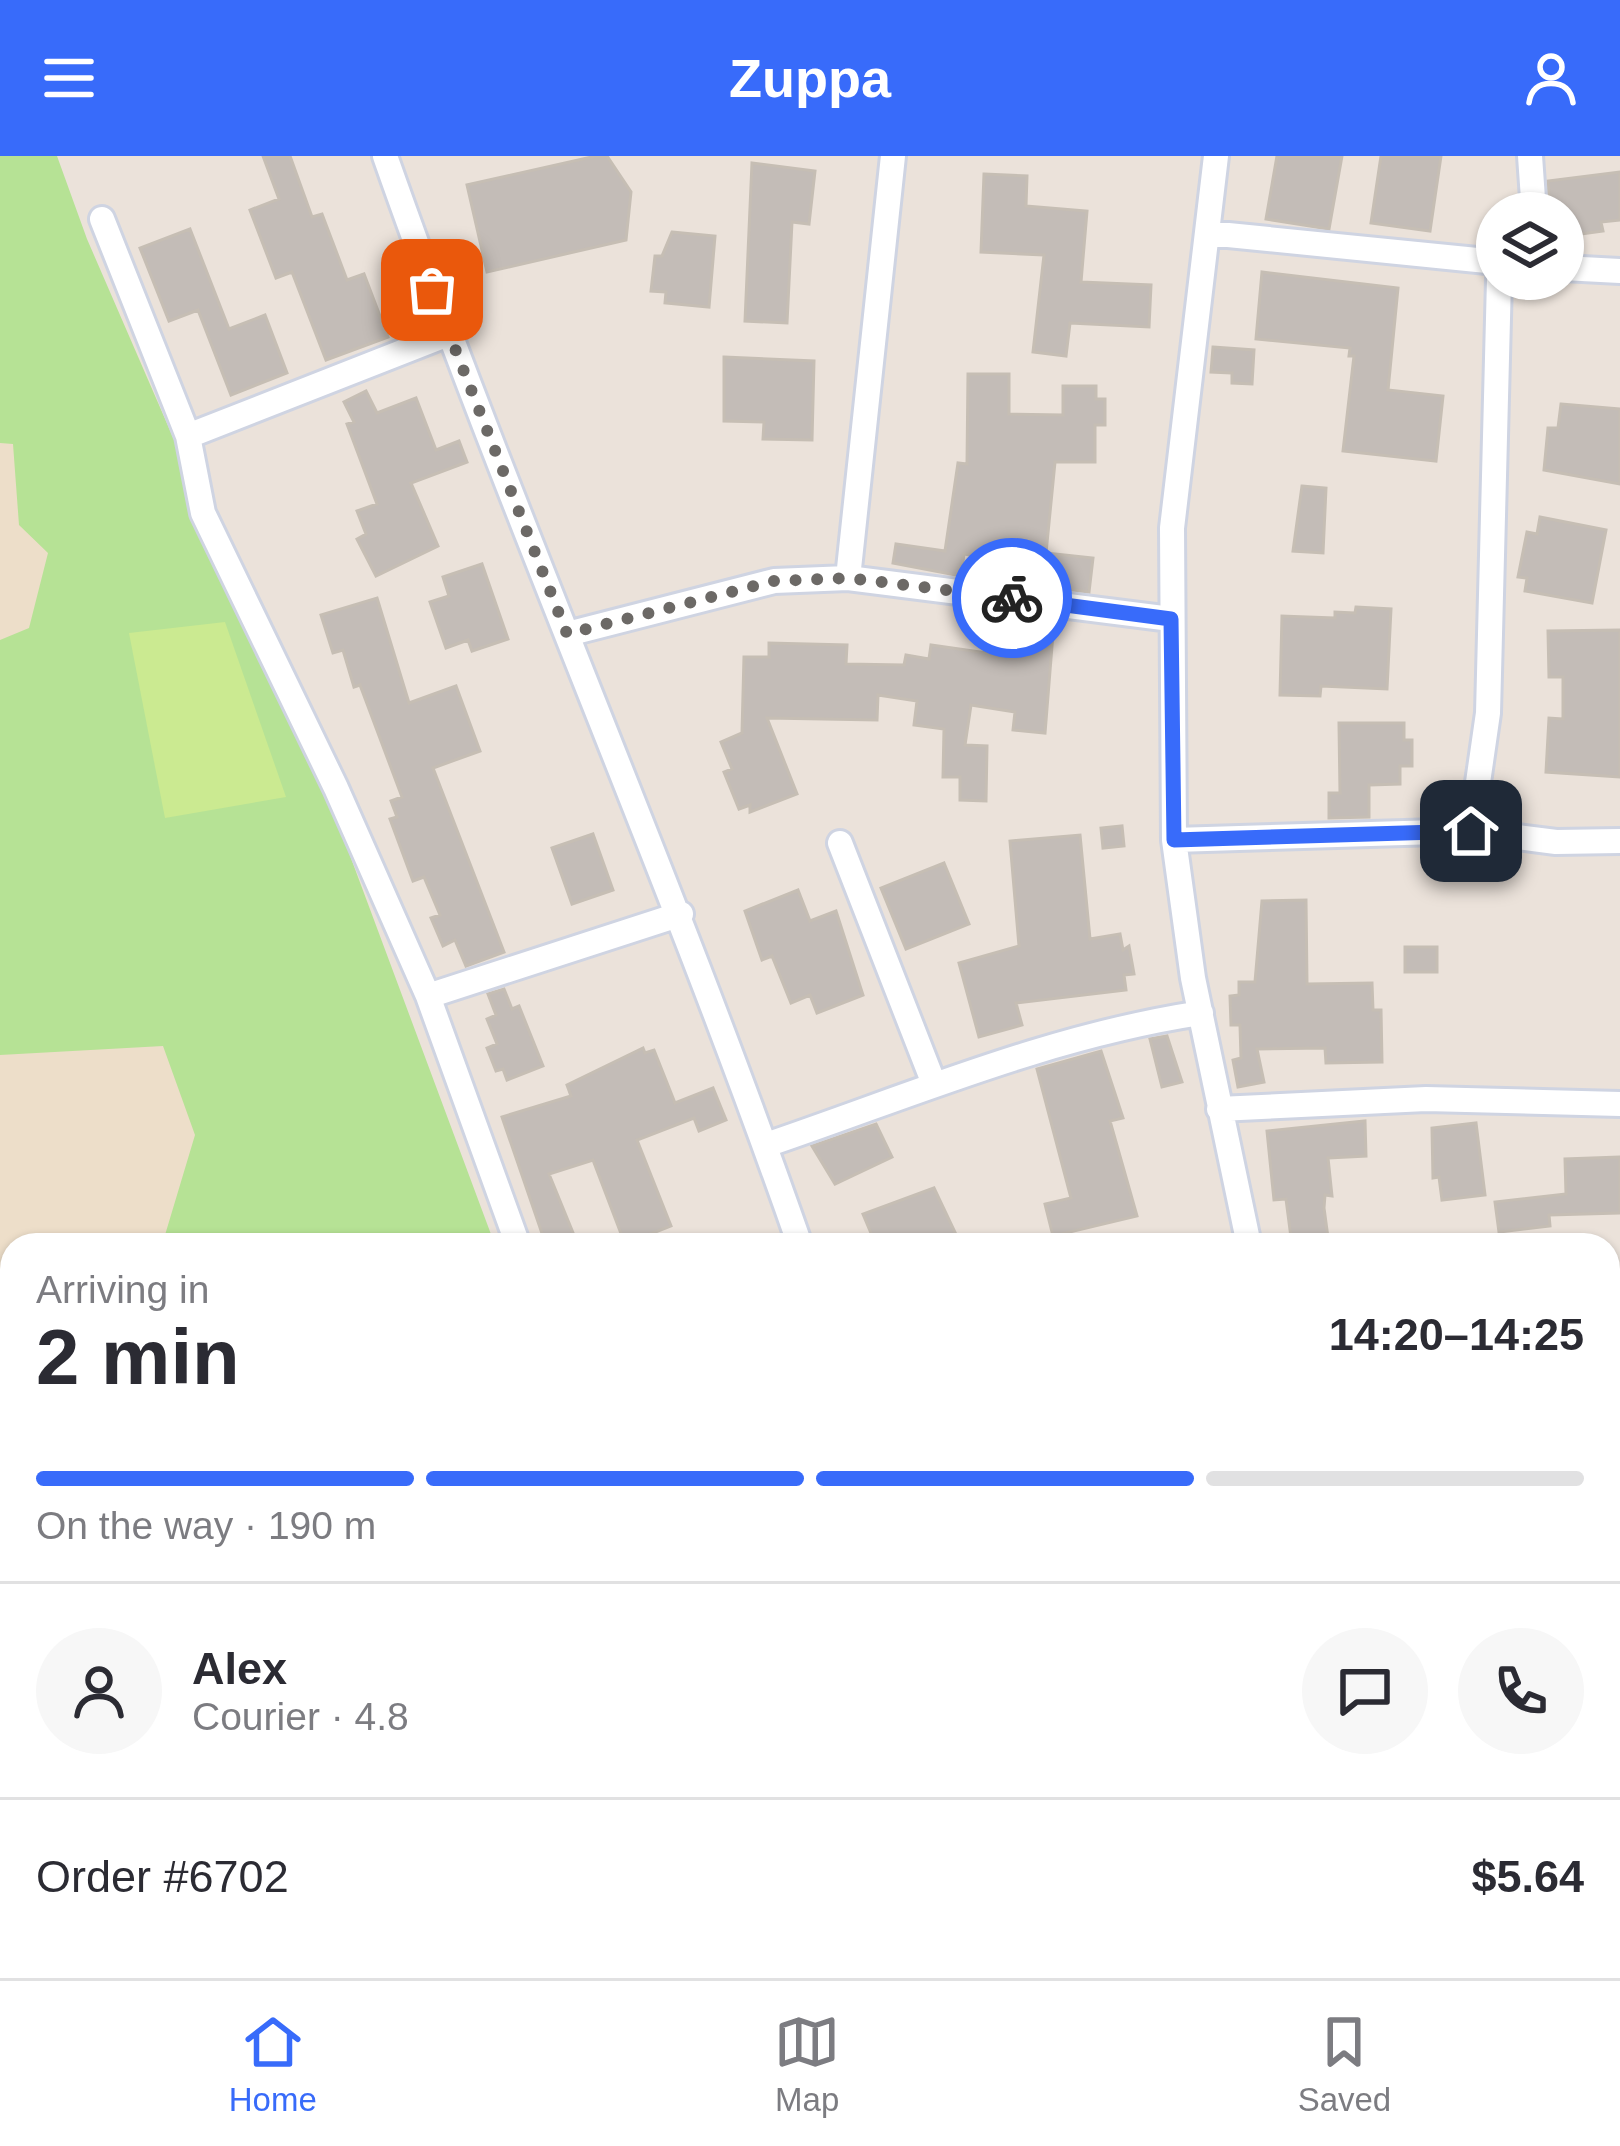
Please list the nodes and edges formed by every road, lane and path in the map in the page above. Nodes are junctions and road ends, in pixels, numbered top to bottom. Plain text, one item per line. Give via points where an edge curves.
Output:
1 (386, 156) edge
2 (893, 156) edge
3 (1216, 156) edge
4 (1530, 156) edge
5 (1533, 192) edge
6 (102, 219) dead end
7 (1208, 232) junction
8 (1476, 260) edge
9 (1584, 269) edge
10 (1620, 272) edge
11 (1498, 300) edge
12 (448, 334) junction
13 (188, 436) junction
14 (848, 578) junction
15 (1171, 619) junction
16 (567, 634) junction
17 (1471, 831) junction
18 (1174, 840) junction
19 (1620, 842) edge
20 (840, 843) dead end
21 (681, 914) junction
22 (428, 996) junction
23 (1201, 1013) junction
24 (934, 1084) junction
25 (1620, 1104) edge
26 (1219, 1109) junction
27 (766, 1145) junction
28 (514, 1233) edge
29 (796, 1233) edge
30 (1246, 1233) edge

1 - 12 street
2 - 14 street
3 - 7 street
4 - 5 street
6 - 13 street
7 - 8 street
7 - 15 street via 1180,432
9 - 10 street
11 - 17 street via 1488,713
12 - 13 street
12 - 16 street
13 - 22 street via 203,513
14 - 15 street
14 - 16 street via 774,581
15 - 18 street
16 - 21 street
17 - 18 street
17 - 19 street
18 - 23 street
20 - 24 street
21 - 22 street
21 - 27 street
22 - 28 street
23 - 24 street via 1123,1025
23 - 26 street
24 - 27 street
25 - 26 street via 1426,1099
26 - 30 street
27 - 29 street

